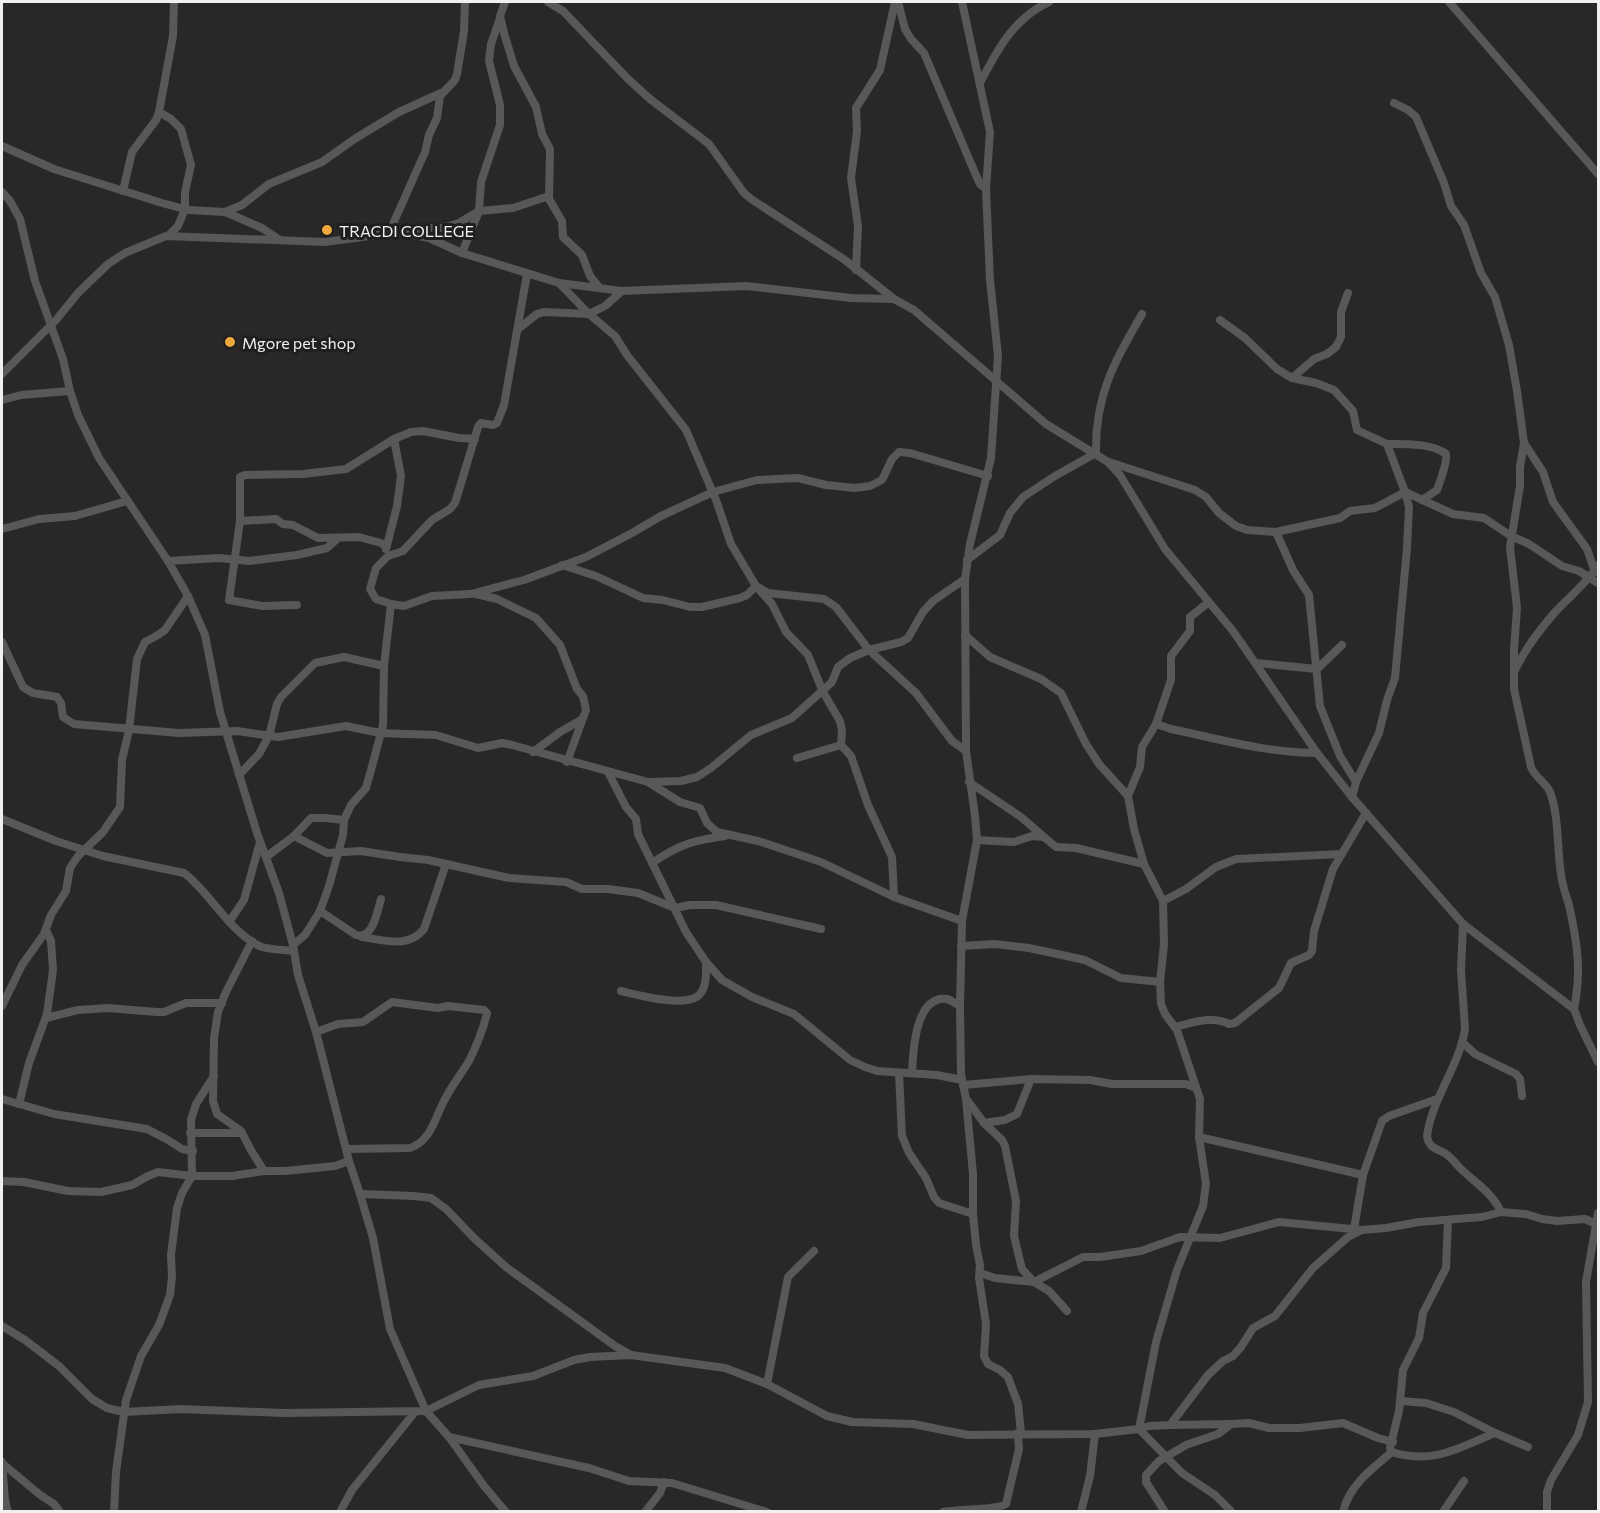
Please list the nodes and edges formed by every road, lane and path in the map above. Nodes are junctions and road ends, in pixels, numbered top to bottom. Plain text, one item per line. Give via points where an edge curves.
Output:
1 (174, 2) edge
2 (465, 2) edge
3 (505, 2) edge
4 (548, 2) edge
5 (897, 2) edge
6 (962, 2) edge
7 (1049, 2) edge
8 (1449, 2) edge
9 (500, 16) junction
10 (980, 83) junction
11 (441, 93) junction
12 (1394, 104) dead end
13 (159, 112) junction
14 (2, 149) edge
15 (1599, 174) edge
16 (986, 189) junction
17 (123, 191) junction
18 (2, 192) edge
19 (549, 196) junction
20 (185, 209) junction
21 (479, 211) junction
22 (225, 212) junction
23 (399, 232) junction
24 (389, 233) junction
25 (168, 236) junction
26 (281, 241) junction
27 (462, 253) junction
28 (856, 270) junction
29 (527, 274) junction
30 (559, 283) junction
31 (599, 287) junction
32 (622, 291) junction
33 (1348, 292) dead end
34 (894, 299) junction
35 (589, 314) junction
36 (1142, 314) dead end
37 (1220, 320) dead end
38 (51, 325) junction
39 (518, 329) junction
40 (2, 374) edge
41 (1292, 378) junction
42 (996, 382) junction
43 (70, 390) junction
44 (2, 400) edge
45 (394, 439) junction
46 (475, 439) junction
47 (1524, 443) junction
48 (1387, 444) junction
49 (1096, 453) junction
50 (1108, 462) junction
51 (988, 476) junction
52 (713, 492) junction
53 (1405, 492) junction
54 (1422, 500) junction
55 (127, 501) junction
56 (240, 521) junction
57 (2, 529) edge
58 (1276, 532) junction
59 (1511, 536) junction
60 (337, 539) junction
61 (386, 546) junction
62 (388, 556) junction
63 (234, 559) junction
64 (967, 560) junction
65 (168, 561) junction
66 (561, 565) junction
67 (1595, 572) edge
68 (965, 579) junction
69 (1599, 583) edge
70 (756, 586) junction
71 (475, 594) junction
72 (188, 596) junction
73 (1209, 602) junction
74 (297, 604) dead end
75 (390, 604) junction
76 (965, 636) junction
77 (2, 642) edge
78 (1342, 645) dead end
79 (869, 650) junction
80 (1256, 663) junction
81 (384, 666) junction
82 (1317, 669) junction
83 (1513, 674) junction
84 (823, 692) junction
85 (581, 720) junction
86 (1156, 724) junction
87 (129, 730) junction
88 (226, 731) junction
89 (380, 733) junction
90 (269, 736) junction
91 (841, 745) junction
92 (966, 751) junction
93 (533, 752) junction
94 (1317, 753) junction
95 (797, 758) dead end
96 (567, 762) junction
97 (608, 772) junction
98 (239, 775) junction
99 (648, 782) junction
100 (969, 782) junction
101 (1356, 782) junction
102 (1128, 796) junction
103 (1352, 797) junction
104 (1366, 813) junction
105 (2, 819) edge
106 (344, 820) junction
107 (294, 836) junction
108 (726, 836) junction
109 (1044, 837) junction
110 (977, 840) junction
111 (260, 842) junction
112 (86, 850) junction
113 (338, 853) junction
114 (1341, 854) junction
115 (266, 857) junction
116 (652, 863) junction
117 (446, 864) junction
118 (1144, 864) junction
119 (894, 897) junction
120 (381, 899) dead end
121 (1163, 901) junction
122 (675, 908) junction
123 (320, 911) junction
124 (962, 921) junction
125 (229, 922) junction
126 (1463, 924) junction
127 (821, 929) dead end
128 (46, 930) junction
129 (362, 937) junction
130 (252, 941) junction
131 (961, 946) junction
132 (294, 948) junction
133 (706, 962) junction
134 (1160, 982) junction
135 (621, 991) dead end
136 (222, 1003) junction
137 (2, 1006) edge
138 (960, 1006) junction
139 (1574, 1009) junction
140 (46, 1018) junction
141 (1175, 1027) junction
142 (316, 1032) junction
143 (1462, 1042) junction
144 (1599, 1062) edge
145 (899, 1073) junction
146 (912, 1073) junction
147 (214, 1076) junction
148 (1031, 1079) junction
149 (962, 1082) junction
150 (1196, 1088) junction
151 (1522, 1096) dead end
152 (2, 1099) edge
153 (966, 1099) junction
154 (1437, 1099) junction
155 (19, 1104) junction
156 (984, 1123) junction
157 (190, 1133) junction
158 (242, 1133) junction
159 (1199, 1137) junction
160 (346, 1149) junction
161 (193, 1151) junction
162 (349, 1161) junction
163 (264, 1171) junction
164 (1363, 1175) junction
165 (192, 1176) junction
166 (2, 1181) edge
167 (360, 1194) junction
168 (1501, 1212) junction
169 (1599, 1213) edge
170 (973, 1214) junction
171 (1448, 1220) junction
172 (1596, 1224) junction
173 (1358, 1230) junction
174 (1190, 1238) junction
175 (814, 1251) dead end
176 (980, 1273) junction
177 (1034, 1282) junction
178 (1067, 1311) dead end
179 (2, 1326) edge
180 (631, 1355) junction
181 (766, 1384) junction
182 (1401, 1401) junction
183 (426, 1411) junction
184 (124, 1412) junction
185 (415, 1412) junction
186 (1231, 1424) junction
187 (1170, 1425) junction
188 (1139, 1430) junction
189 (1020, 1433) junction
190 (1495, 1433) junction
191 (1095, 1434) junction
192 (449, 1437) junction
193 (1393, 1442) junction
194 (1528, 1447) dead end
195 (1392, 1452) junction
196 (1167, 1457) junction
197 (2, 1462) edge
198 (1464, 1481) dead end
199 (664, 1482) junction
200 (1005, 1508) edge
201 (8, 1512) edge
202 (60, 1512) edge
203 (114, 1512) edge
204 (340, 1512) edge
205 (506, 1512) edge
206 (645, 1512) edge
207 (767, 1512) edge
208 (943, 1512) edge
209 (1081, 1512) edge
210 (1165, 1512) edge
211 (1232, 1512) edge
212 (1343, 1512) edge
213 (1443, 1512) edge
214 (1547, 1512) edge

1 - 13 street via 173,36
2 - 11 street via 457,74
3 - 9 street
4 - 28 street via 563,12 650,99 701,137 751,199
5 - 16 street via 905,29 924,53 975,173
5 - 28 street via 880,70 856,104 857,131 850,178 858,226
6 - 10 street
7 - 10 street via 1035,9 1006,37
8 - 15 street
9 - 19 street via 509,52 534,102 550,149
9 - 21 street via 489,61 500,105 500,125 481,182
10 - 16 street via 990,132
11 - 22 street via 399,112 322,162 269,184 242,205
11 - 24 street via 425,152
12 - 47 street via 1416,117 1451,206 1464,225 1481,273 1495,297 1509,345
13 - 17 street via 132,152
13 - 20 street via 181,129 189,152
14 - 17 street
16 - 42 street via 998,356
17 - 20 street
18 - 38 street via 20,219 35,281
19 - 21 street via 513,208
19 - 31 street via 562,221 563,237 582,255
20 - 22 street
20 - 25 street via 178,226
21 - 23 street via 442,228
21 - 27 street
22 - 26 street
23 - 24 street
23 - 27 street via 429,238
24 - 26 street via 325,242
25 - 26 street
25 - 38 street via 108,264
27 - 29 street
28 - 34 street
29 - 30 street
29 - 39 street
30 - 31 street
30 - 35 street
31 - 32 street
32 - 34 street via 746,286
32 - 35 street
33 - 41 street via 1336,347
34 - 42 street via 914,310
35 - 39 street via 544,312
35 - 52 street via 615,336 686,430
36 - 49 street via 1104,386 1095,429
37 - 41 street
38 - 40 street
38 - 43 street
39 - 46 street via 501,414 493,425 481,423
41 - 48 street via 1334,390 1353,411 1357,430
42 - 49 street via 1046,424
42 - 51 street
43 - 44 street
43 - 55 street via 99,458
45 - 46 street via 423,430
45 - 56 street via 346,469 240,477
45 - 61 street via 401,476
46 - 62 street via 453,507 432,520 403,551
47 - 59 street
47 - 67 street via 1543,472 1553,502 1587,549
48 - 53 street
48 - 54 street via 1426,447 1446,454 1437,490
49 - 50 street
49 - 64 street via 1023,497 1000,535
50 - 58 street via 1195,490 1242,529
50 - 73 street via 1165,549
51 - 52 street via 899,452 882,480 870,486 855,488 775,478
51 - 64 street
52 - 66 street via 586,557
52 - 70 street via 731,544
53 - 54 street
53 - 58 street via 1376,508 1350,511 1340,518
53 - 101 street via 1408,518 1396,670 1379,733
54 - 59 street via 1453,514 1484,518
55 - 57 street via 75,516 39,519
55 - 65 street
56 - 60 street via 276,519 312,536
56 - 63 street
58 - 82 street via 1309,595
59 - 67 street via 1562,566
59 - 83 street via 1517,608
60 - 61 street via 359,537
60 - 63 street via 327,548 297,555
61 - 62 street
62 - 75 street via 376,568 370,589 376,599
63 - 65 street
63 - 74 street via 229,600 262,606
64 - 68 street
65 - 72 street
66 - 70 street via 643,598 690,607 740,598
66 - 71 street
67 - 69 street
67 - 83 street via 1541,630
68 - 76 street
68 - 79 street via 933,601 908,638
70 - 79 street via 768,593 824,598 836,607
70 - 84 street via 772,604 786,632 808,655
71 - 75 street via 432,596 405,606
71 - 85 street via 497,599 536,618 557,641 586,705
72 - 87 street via 165,630 141,648
72 - 88 street via 205,635
73 - 80 street
73 - 86 street via 1190,617 1190,631 1171,656 1171,680
75 - 81 street
76 - 92 street
76 - 102 street via 990,657 1041,679 1061,693 1099,764
77 - 87 street via 23,687 57,698 66,720
78 - 82 street
79 - 84 street via 838,667
79 - 92 street via 916,693 952,741
80 - 82 street
80 - 94 street
81 - 89 street
81 - 90 street via 344,657 315,663 278,701
82 - 101 street via 1325,722 1342,762
83 - 139 street via 1531,767 1547,788 1553,805 1561,878 1579,958
84 - 91 street via 840,721
84 - 99 street via 792,718 751,735 697,777
85 - 93 street
85 - 96 street
86 - 94 street via 1280,751
86 - 102 street via 1142,747 1140,767
87 - 88 street
87 - 112 street via 122,760 120,807
88 - 90 street
88 - 98 street
89 - 90 street via 346,726
89 - 93 street via 435,735 478,748 502,743
89 - 106 street via 366,788
90 - 98 street via 259,754
91 - 95 street
91 - 119 street via 851,756 892,857
92 - 100 street
93 - 96 street
94 - 103 street
96 - 97 street
97 - 99 street
97 - 116 street via 636,819 638,834
98 - 111 street
99 - 108 street via 680,802 700,808 709,826
100 - 109 street
100 - 110 street
101 - 103 street
102 - 118 street
103 - 104 street
104 - 114 street
104 - 126 street
105 - 112 street
106 - 107 street via 311,818
106 - 113 street
107 - 113 street via 316,849
107 - 115 street
108 - 116 street via 672,849
108 - 119 street via 758,841 821,862
109 - 110 street via 1014,842
109 - 118 street via 1056,847
110 - 124 street
111 - 115 street
111 - 125 street via 244,900
112 - 125 street via 184,873
112 - 128 street via 70,868 66,891
113 - 117 street via 372,851
113 - 123 street
114 - 121 street via 1236,860 1216,867
114 - 141 street via 1333,869 1312,951 1291,963 1279,988 1235,1023 1213,1019
115 - 132 street
116 - 122 street
117 - 122 street via 509,878 638,893
117 - 129 street via 424,929 418,936 400,942
118 - 121 street
119 - 124 street
120 - 129 street via 368,934
121 - 134 street
122 - 127 street via 716,905
122 - 133 street
123 - 129 street
123 - 132 street
124 - 131 street
125 - 130 street
126 - 139 street
126 - 143 street
128 - 137 street
128 - 140 street via 51,941 53,970
130 - 132 street via 261,946
130 - 136 street
131 - 134 street via 1029,948 1085,960 1121,978
131 - 138 street
132 - 142 street
133 - 135 street via 705,986 695,999 682,1002
133 - 145 street via 734,988 794,1014 849,1060 877,1071
134 - 141 street via 1163,1010
136 - 140 street via 186,1002 164,1012 108,1008
136 - 147 street via 215,1028
138 - 146 street via 948,999 926,1008 914,1040
138 - 149 street
139 - 144 street
140 - 155 street
141 - 150 street
142 - 160 street
142 - 160 street via 338,1024 363,1022 392,1002 487,1013 470,1059 444,1100 431,1131 419,1145
143 - 151 street via 1475,1054 1516,1074
143 - 154 street
145 - 146 street
145 - 170 street via 902,1136 909,1153 939,1203
146 - 149 street
147 - 157 street via 196,1104
147 - 158 street via 215,1111
148 - 149 street
148 - 150 street via 1186,1084
148 - 156 street via 1017,1114
149 - 153 street
150 - 159 street via 1200,1099
152 - 155 street
153 - 156 street
153 - 170 street
154 - 164 street via 1382,1121
154 - 168 street via 1428,1142 1478,1183
155 - 161 street via 54,1114 147,1129
156 - 177 street via 1005,1146 1016,1201 1014,1236 1018,1256 1022,1269
157 - 158 street
157 - 161 street
158 - 163 street
159 - 164 street
159 - 174 street via 1206,1184 1203,1206
160 - 162 street
161 - 165 street
162 - 163 street via 334,1166
162 - 167 street
163 - 165 street
164 - 173 street
165 - 166 street via 156,1173 132,1185 101,1192
165 - 184 street via 177,1209 170,1295 141,1356
167 - 180 street via 431,1198 506,1267
167 - 183 street via 373,1238 390,1329
168 - 171 street
168 - 172 street via 1557,1221 1585,1219
169 - 172 street
170 - 176 street
171 - 173 street
171 - 182 street via 1446,1268 1403,1370
172 - 214 street via 1586,1282 1588,1402 1578,1435 1551,1480
173 - 174 street via 1279,1222 1220,1238
173 - 187 street via 1320,1261 1275,1316 1253,1328 1241,1347 1208,1376
174 - 177 street via 1180,1237 1141,1251 1083,1257
174 - 188 street via 1156,1342
175 - 181 street via 788,1277
176 - 177 street
176 - 189 street via 986,1324 984,1356 988,1364 1008,1377 1018,1404
177 - 178 street via 1049,1291
179 - 184 street via 59,1366 97,1403
180 - 181 street via 721,1367
180 - 183 street via 574,1360 533,1376 479,1385
181 - 189 street via 827,1416 845,1421 913,1424 968,1435
182 - 190 street via 1454,1412
182 - 193 street
183 - 185 street
183 - 192 street
184 - 185 street via 181,1408 284,1413
184 - 203 street
185 - 204 street via 352,1490
186 - 187 street
186 - 193 street via 1300,1428 1342,1423
186 - 196 street
187 - 188 street
188 - 191 street
188 - 196 street
189 - 191 street
189 - 200 street
190 - 194 street
190 - 195 street via 1446,1454 1418,1457
191 - 209 street
192 - 199 street via 589,1468 629,1481
192 - 205 street
193 - 195 street
195 - 212 street via 1358,1482
196 - 210 street via 1156,1463 1146,1479
196 - 211 street
197 - 201 street
197 - 202 street
198 - 213 street
199 - 206 street
199 - 207 street
200 - 208 street

